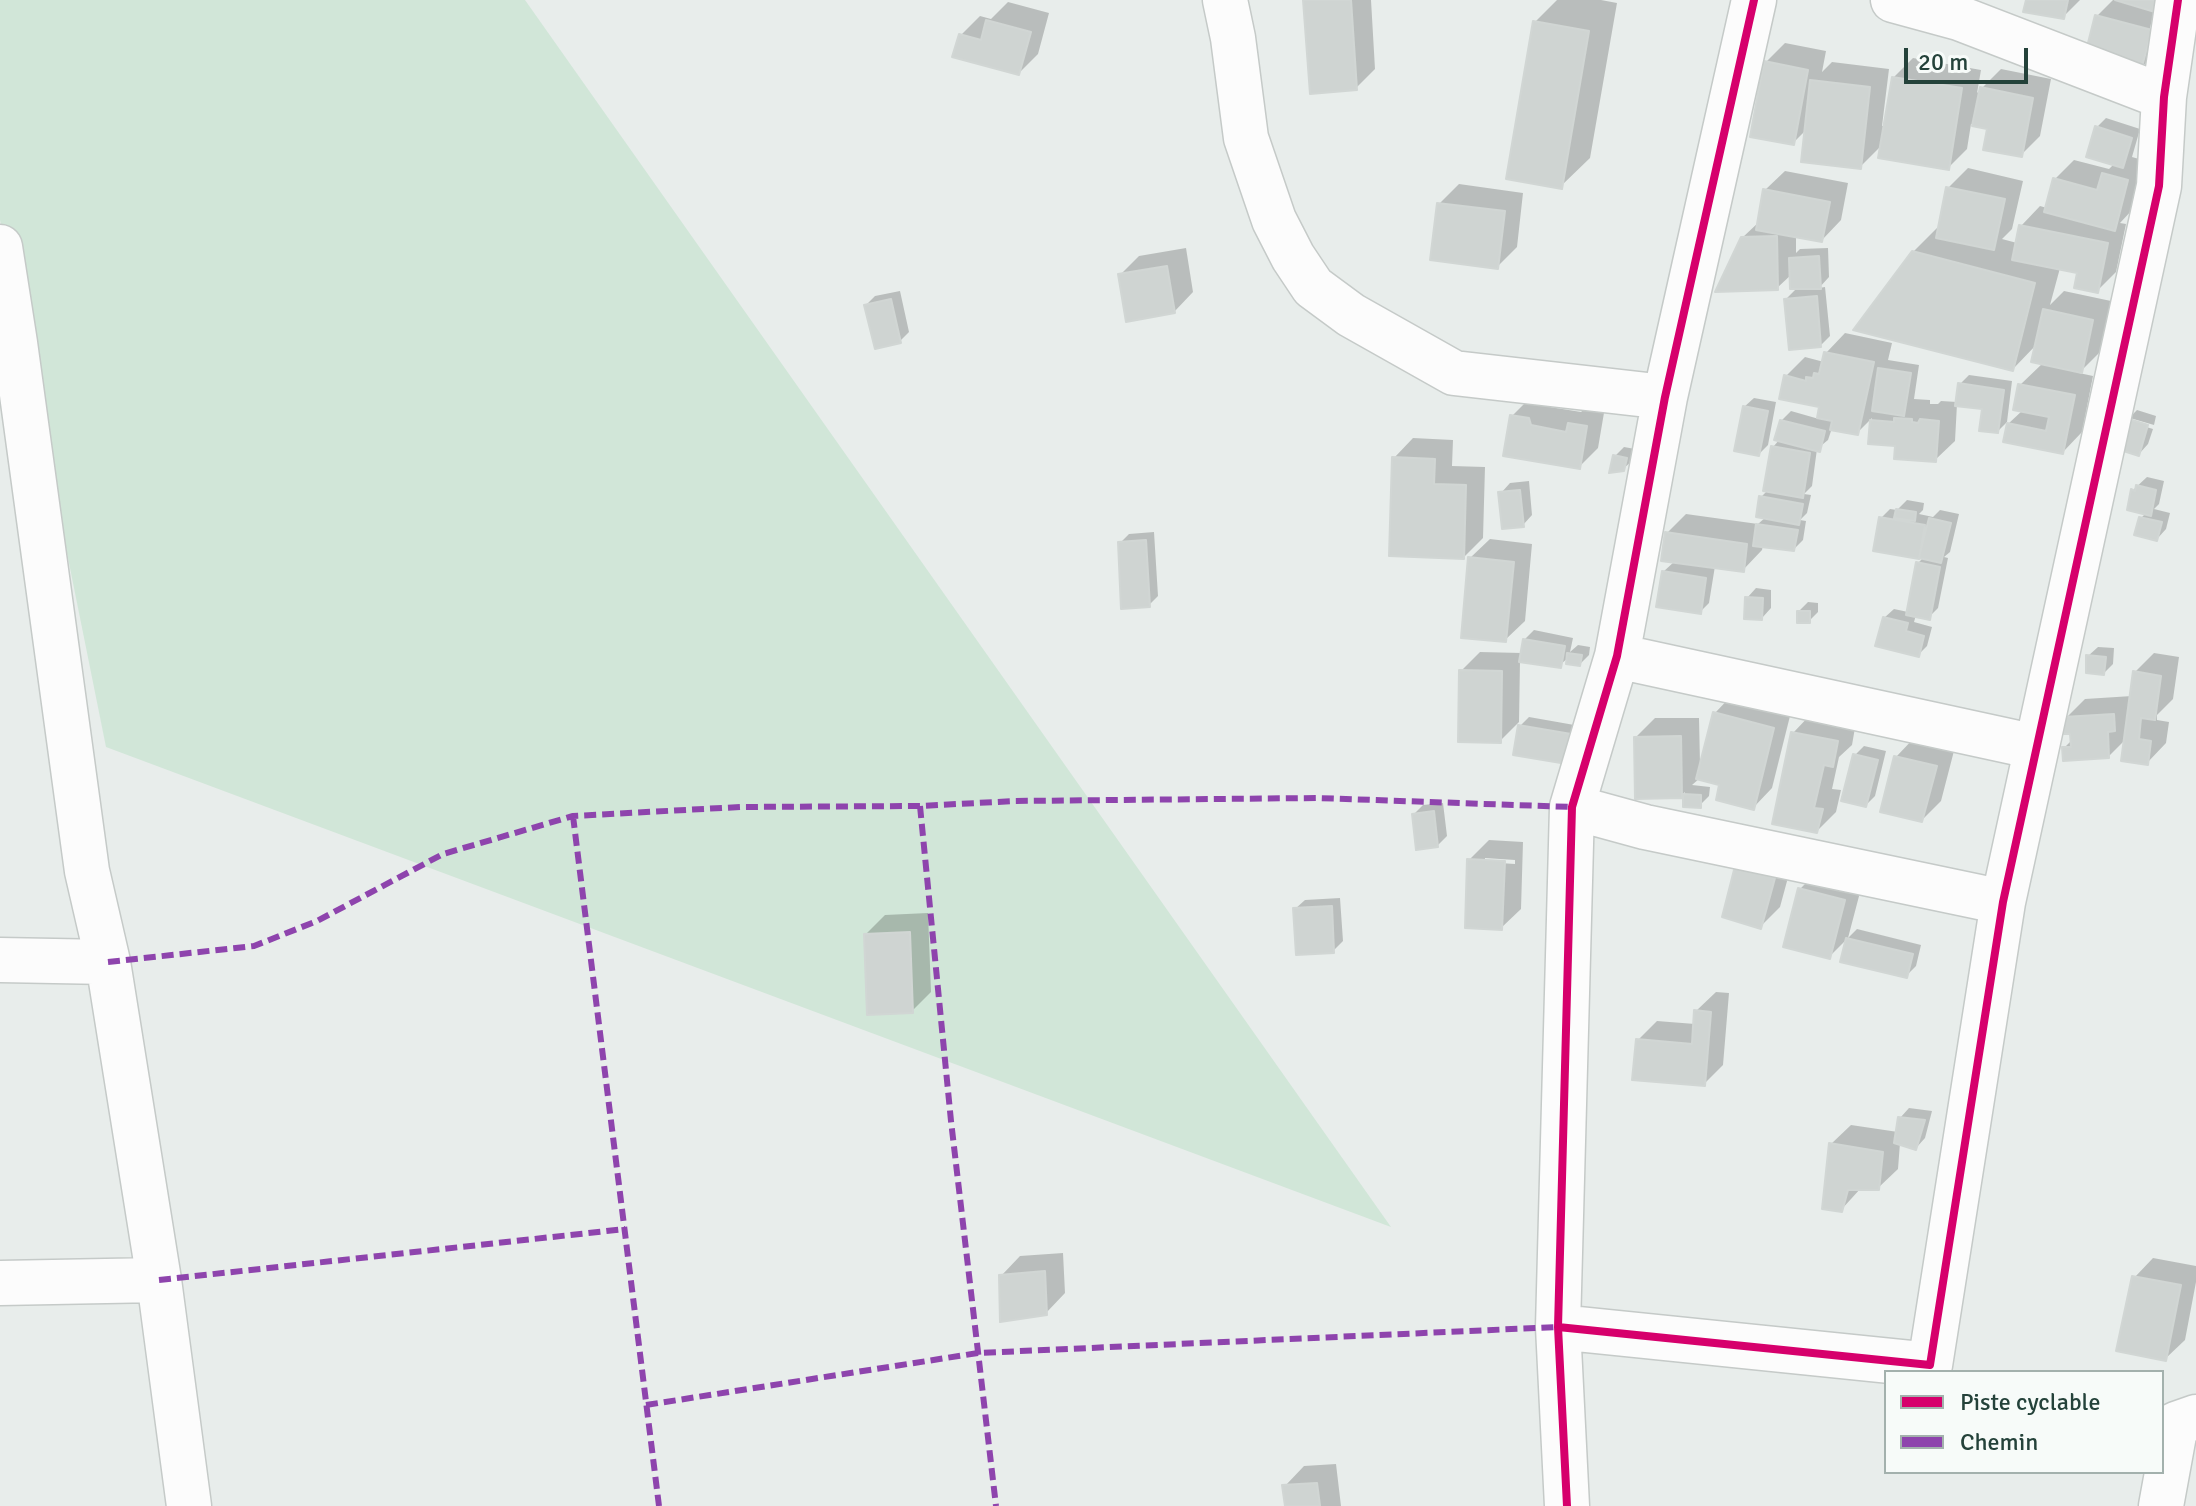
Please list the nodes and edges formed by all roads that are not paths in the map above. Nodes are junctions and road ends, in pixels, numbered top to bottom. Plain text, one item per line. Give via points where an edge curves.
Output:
1 (1225, 0) edge
2 (1754, 0) edge
3 (1893, 0) edge
4 (2178, 0) edge
5 (2164, 97) junction
6 (2177, 178) edge
7 (0, 247) edge
8 (8, 343) edge
9 (1665, 397) junction
10 (1617, 656) junction
11 (2036, 747) junction
12 (1572, 807) junction
13 (2003, 902) junction
14 (0, 960) edge
15 (108, 962) junction
16 (159, 1280) junction
17 (0, 1283) edge
18 (1558, 1327) junction
19 (1945, 1368) edge
20 (2182, 1423) edge
21 (189, 1506) edge
22 (1567, 1506) edge
23 (2161, 1506) edge

1 - 9 street via 1246,138 1274,220 1313,287 1351,315 1454,373
2 - 9 street
3 - 5 street via 1959,18
4 - 5 street
5 - 6 street
6 - 11 street
7 - 8 street
8 - 15 street via 87,871
9 - 10 street
10 - 11 street
10 - 12 street
11 - 13 street
12 - 13 street
12 - 18 street
13 - 19 street
14 - 15 street
15 - 16 street
16 - 17 street
16 - 21 street
18 - 19 street
18 - 22 street
20 - 23 street

